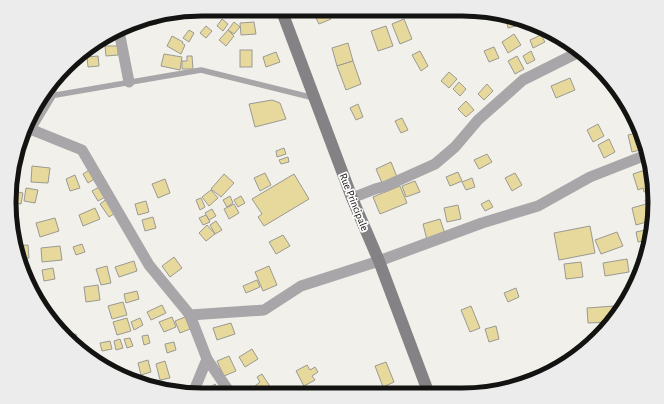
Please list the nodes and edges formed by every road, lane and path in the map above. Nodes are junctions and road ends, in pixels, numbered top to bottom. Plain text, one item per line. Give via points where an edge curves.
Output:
1 (283, 16) edge
2 (120, 35) edge
3 (575, 54) edge
4 (129, 82) junction
5 (50, 96) joint
6 (314, 98) junction
7 (42, 108) edge
8 (32, 127) edge
9 (642, 156) edge
10 (352, 198) junction
11 (379, 261) junction
12 (190, 315) junction
13 (208, 359) junction
14 (195, 388) edge
15 (227, 388) edge
16 (427, 388) edge

1 - 6 main road, Rue Principale
2 - 4 street
3 - 10 street via 523,80 478,120 455,147 436,164
4 - 5 lane
4 - 6 lane via 201,70
5 - 7 street
6 - 10 main road, Rue Principale
8 - 12 street via 82,150 148,265
9 - 11 street via 590,177 538,206 482,223
10 - 11 main road, Rue Principale
11 - 12 street via 301,286 264,310
11 - 16 main road, Rue Principale
12 - 13 street
13 - 14 street
13 - 15 street

